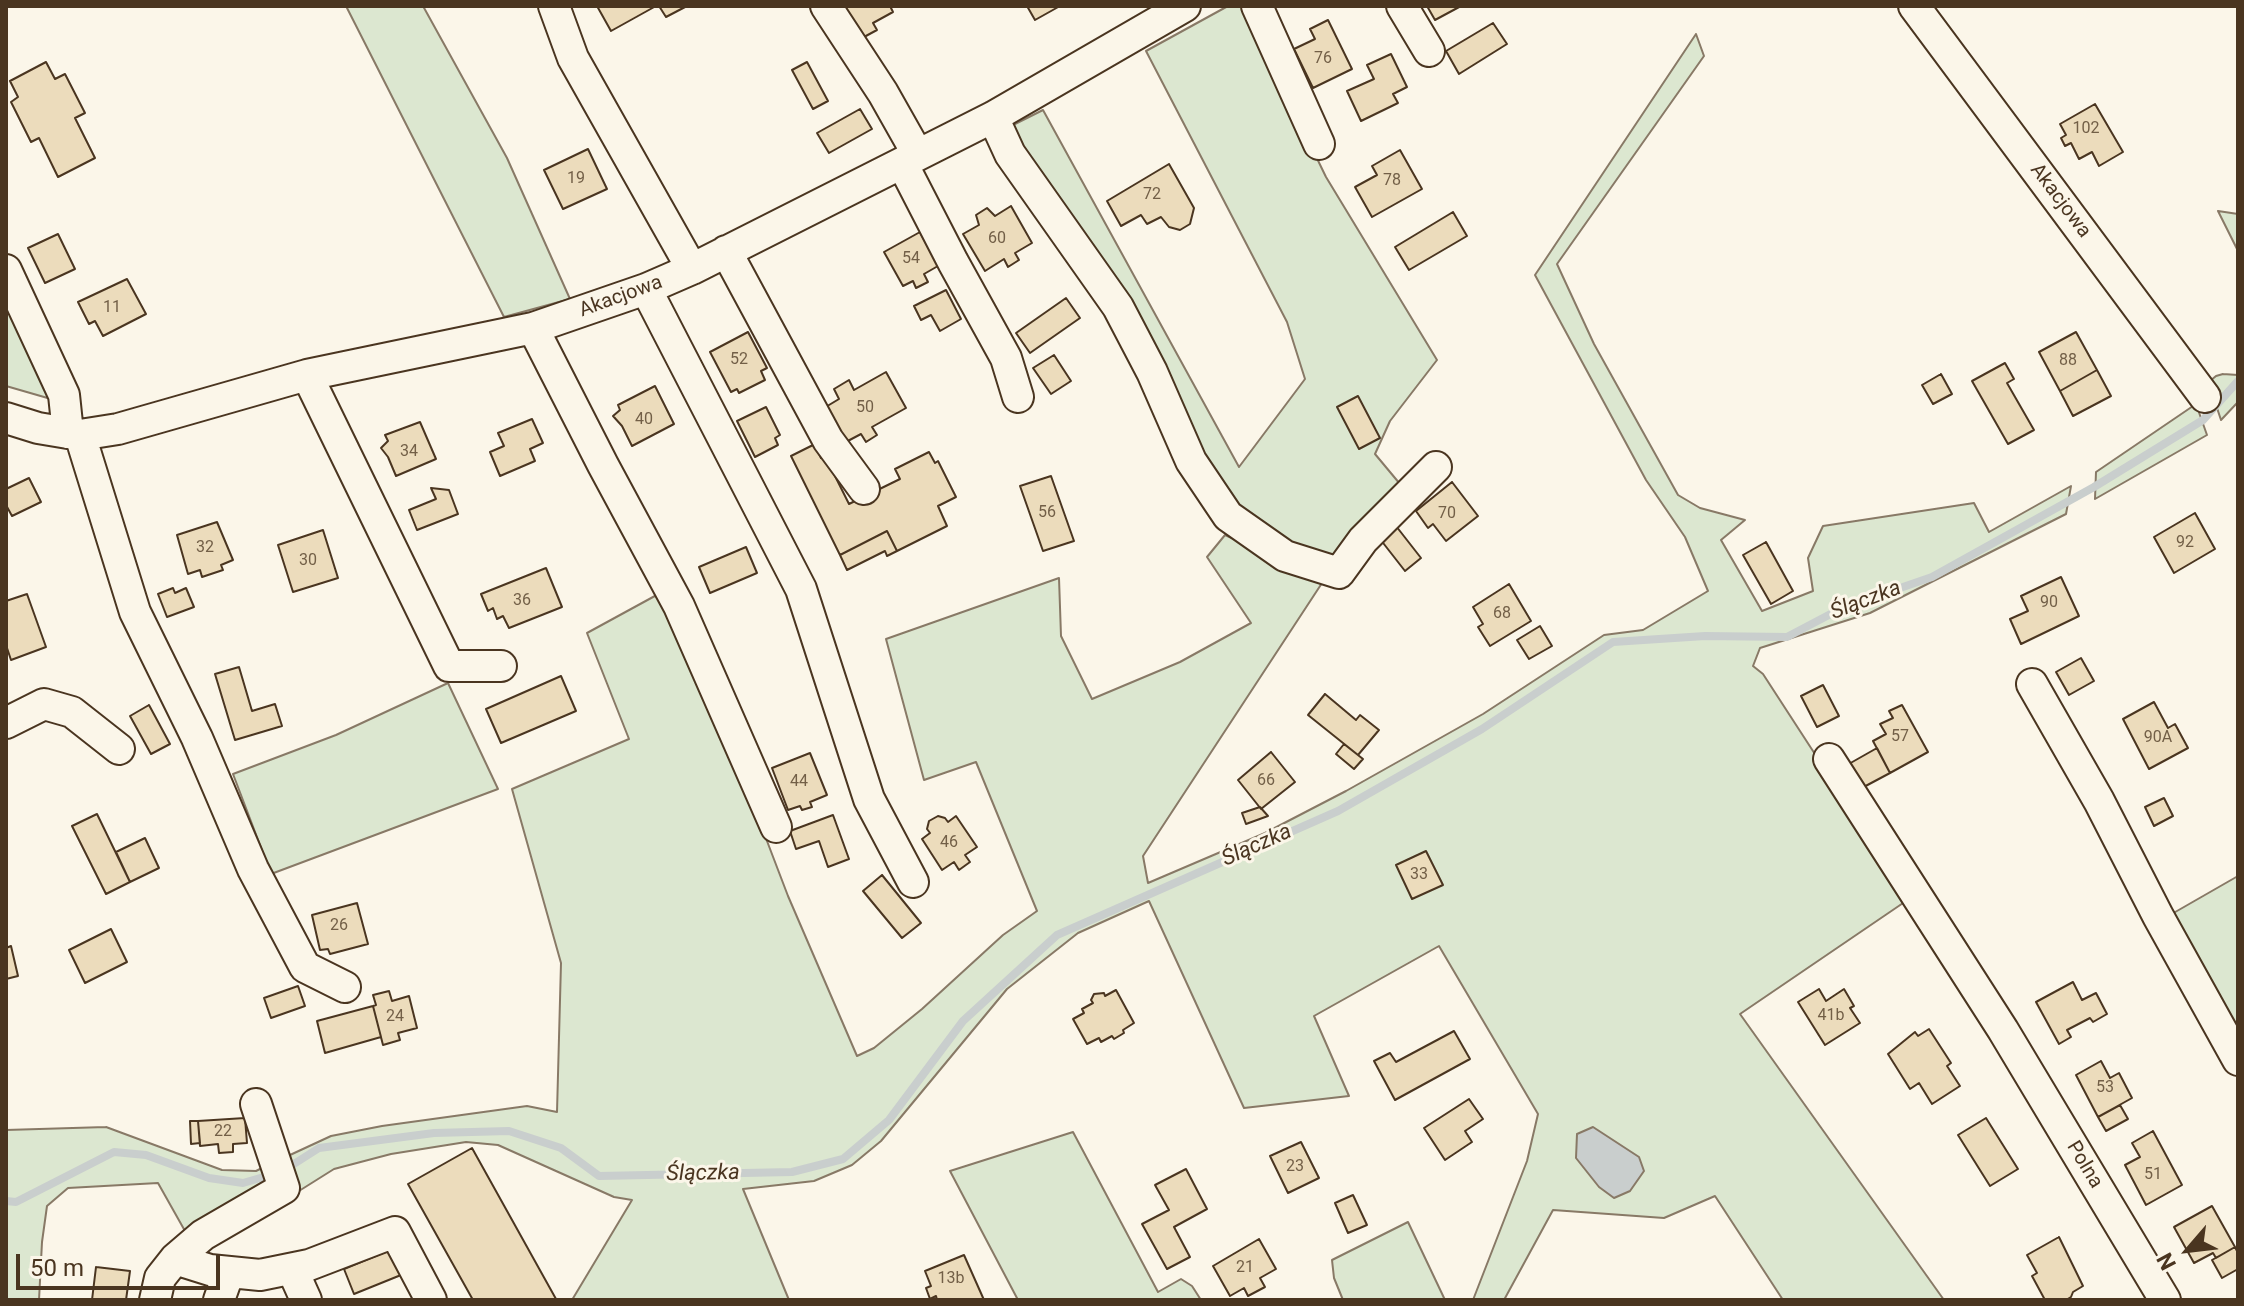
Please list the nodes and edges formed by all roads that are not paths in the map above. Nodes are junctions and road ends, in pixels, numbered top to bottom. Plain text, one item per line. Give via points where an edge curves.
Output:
1 (554, 6) edge
2 (826, 6) edge
3 (1185, 6) edge
4 (1257, 6) edge
5 (1402, 6) edge
6 (1914, 6) edge
7 (1429, 51) dead end
8 (993, 117) junction
9 (1319, 144) dead end
10 (910, 159) junction
11 (726, 251) junction
12 (692, 269) junction
13 (6, 270) edge
14 (646, 289) junction
15 (533, 328) junction
16 (307, 375) junction
17 (1018, 397) dead end
18 (2205, 397) dead end
19 (6, 418) edge
20 (74, 434) junction
21 (1436, 467) dead end
22 (864, 489) dead end
23 (501, 666) dead end
24 (2032, 684) dead end
25 (6, 723) edge
26 (119, 749) dead end
27 (1829, 759) dead end
28 (776, 827) dead end
29 (913, 882) dead end
30 (345, 987) dead end
31 (2238, 1060) edge
32 (256, 1104) dead end
33 (175, 1259) junction
34 (292, 1269) junction
35 (224, 1286) edge
36 (155, 1300) edge
37 (306, 1300) edge
38 (431, 1300) edge
39 (2165, 1300) edge

1 - 12 street via 573,58
2 - 10 street via 883,93
3 - 8 street, Akacjowa
4 - 9 street
5 - 7 street
6 - 18 street, Akacjowa
8 - 10 street, Akacjowa
8 - 21 street via 1010,154 1118,307 1191,461 1228,516 1285,556 1339,573 1363,540
10 - 11 street, Akacjowa
10 - 17 street via 953,262 1006,358
11 - 12 street, Akacjowa
11 - 22 street via 828,440
12 - 14 street, Akacjowa
13 - 20 street via 64,395
14 - 15 street, Akacjowa
14 - 29 street via 801,589 869,799
15 - 16 street, Akacjowa
15 - 28 street via 679,606
16 - 20 street, Akacjowa via 155,420
16 - 23 street via 449,666
19 - 20 street, Akacjowa
20 - 30 street via 135,612 253,869 305,967
24 - 31 street
25 - 26 street via 44,704 72,712
27 - 39 street, Polna via 2003,1030
32 - 33 street via 284,1188 203,1235
33 - 35 street via 210,1270
33 - 36 street via 160,1278
34 - 35 street
34 - 37 street
34 - 38 street via 395,1232

